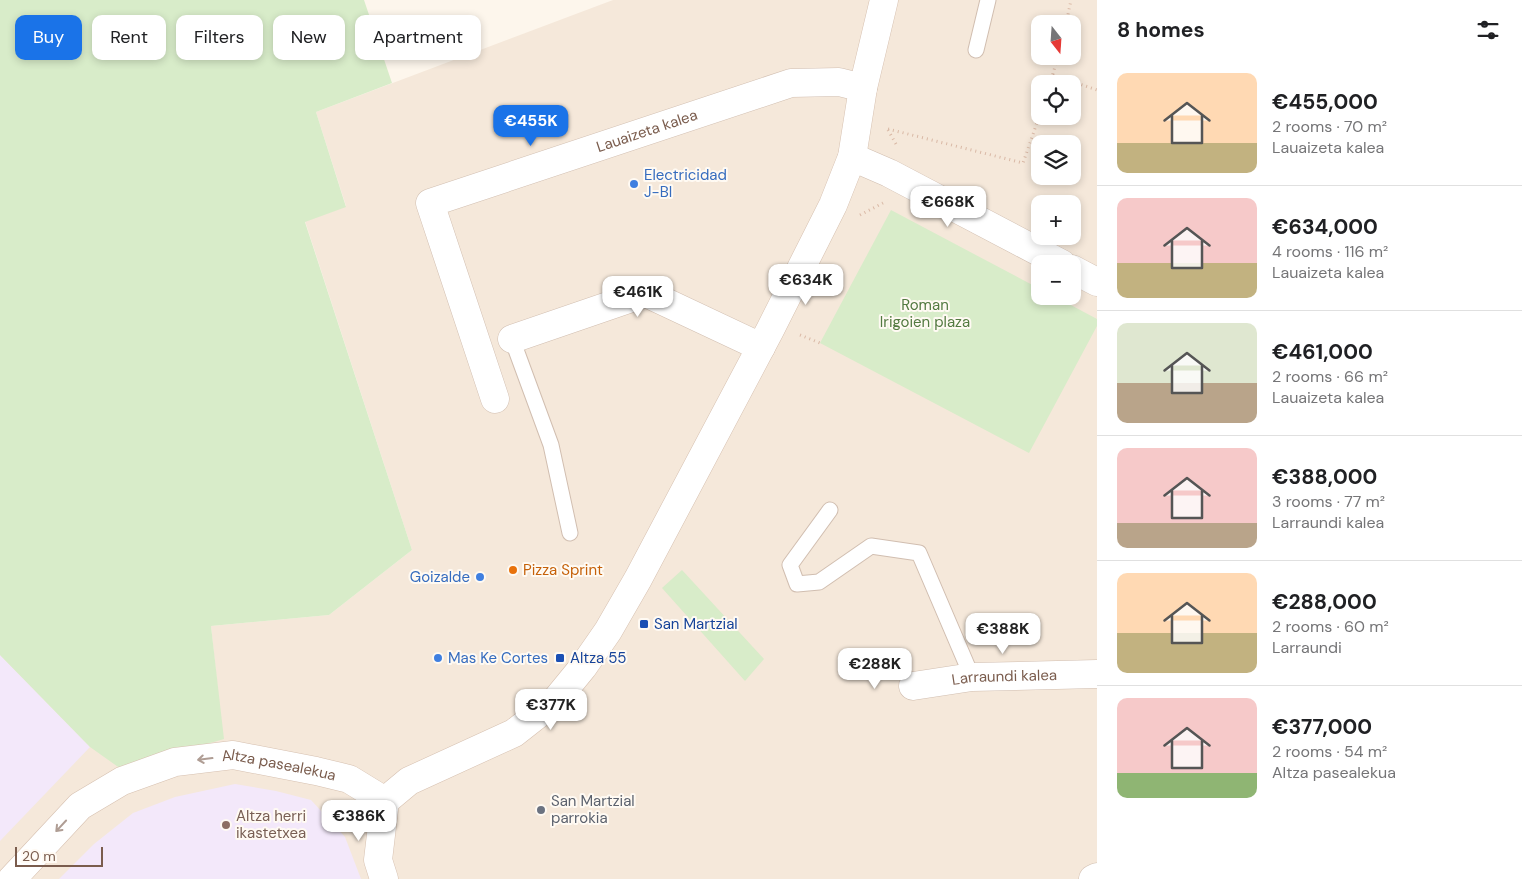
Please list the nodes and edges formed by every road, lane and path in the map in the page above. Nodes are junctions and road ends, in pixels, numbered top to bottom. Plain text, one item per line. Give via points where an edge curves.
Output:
1 (884, 0) edge
2 (988, 0) edge
3 (1071, 0) edge
4 (1068, 15) edge
5 (976, 50) dead end
6 (1056, 65) edge
7 (1053, 75) edge
8 (1081, 85) edge
9 (863, 88) junction
10 (1097, 90) edge
11 (1036, 125) edge
12 (888, 129) dead end
13 (852, 157) junction
14 (1045, 255) edge
15 (1081, 274) edge
16 (1097, 282) edge
17 (796, 333) dead end
18 (512, 339) joint
19 (820, 344) dead end
20 (761, 347) junction
21 (495, 399) dead end
22 (830, 510) dead end
23 (570, 533) dead end
24 (1097, 674) edge
25 (972, 676) junction
26 (913, 686) dead end
27 (385, 801) junction
28 (1097, 877) edge
29 (12, 879) edge
30 (384, 879) edge
31 (1093, 879) edge

1 - 9 street
2 - 5 lane
3 - 4 path
6 - 7 path
8 - 10 path
9 - 13 street
9 - 21 street, Lauaizeta kalea via 839,82 791,82 430,203
11 - 12 path via 1023,163
13 - 14 street
13 - 20 street via 833,205
15 - 16 street
17 - 19 path
18 - 20 street via 646,293
18 - 23 lane via 551,445
20 - 27 street via 638,579 608,630 556,700 514,733 409,781
22 - 25 lane via 790,565 797,584 819,582 871,546 920,553
24 - 25 street, Larraundi kalea
25 - 26 street, Larraundi kalea
27 -> 29 street, Altza pasealekua via 349,779 233,755 175,762 122,781 80,806
27 - 30 street via 378,860
28 - 31 street

